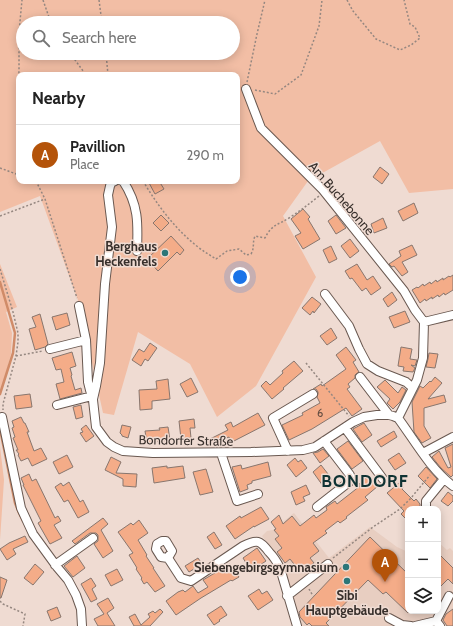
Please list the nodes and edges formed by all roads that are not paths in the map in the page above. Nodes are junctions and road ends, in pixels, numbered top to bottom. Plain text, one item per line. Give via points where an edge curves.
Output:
1 (246, 89) road end
2 (111, 184) edge
3 (125, 184) edge
4 (137, 251) dead end
5 (325, 294) dead end
6 (79, 306) road end
7 (453, 315) edge
8 (424, 322) junction
9 (86, 340) junction
10 (50, 349) road end
11 (360, 377) dead end
12 (413, 388) junction
13 (313, 394) dead end
14 (92, 398) junction
15 (57, 405) dead end
16 (389, 415) junction
17 (2, 417) road end
18 (398, 418) junction
19 (345, 428) junction
20 (453, 437) edge
21 (324, 441) junction
22 (288, 452) junction
23 (221, 453) junction
24 (423, 453) junction
25 (383, 479) dead end
26 (444, 479) junction
27 (453, 486) edge
28 (258, 494) dead end
29 (426, 506) edge
30 (317, 507) dead end
31 (93, 538) dead end
32 (168, 558) dead end
33 (55, 564) junction
34 (328, 564) road end
35 (288, 596) junction
36 (449, 596) dead end
37 (389, 618) dead end
38 (438, 624) edge
39 (82, 626) edge
40 (297, 626) edge
41 (411, 626) edge
42 (415, 626) edge

1 - 8 street, Am Buchebonne via 261,128 323,190 404,291
2 - 14 street via 108,195 112,227 100,363
3 - 4 street via 136,211
5 - 12 street via 349,326 367,364 406,382
6 - 9 street, Bondorfer Straße
7 - 8 street
8 - 12 street via 423,358 418,380
9 - 10 street
9 - 14 street, Bondorfer Straße via 88,382
11 - 16 street
12 - 18 street
13 - 22 street via 273,418
14 - 15 street
14 - 23 street, Bondorfer Straße via 96,428 106,442 123,451
16 - 18 street, Bondorfer Straße
16 - 19 street, Bondorfer Straße via 364,417
17 - 33 street via 21,508 33,534
18 - 24 street
19 - 21 street, Bondorfer Straße
19 - 25 street
20 - 24 street
21 - 22 street, Bondorfer Straße via 309,449
21 - 30 street via 350,475 350,480
22 - 23 street, Bondorfer Straße
23 - 28 street via 237,501
24 - 26 street
26 - 27 street
26 - 29 street via 426,501
31 - 33 street
32 - 35 street via 181,578 191,580 243,546 252,542 262,543 277,561
33 - 39 street via 76,594
34 - 35 street
35 - 40 street
36 - 38 street
37 - 41 street via 402,625
38 - 42 street

